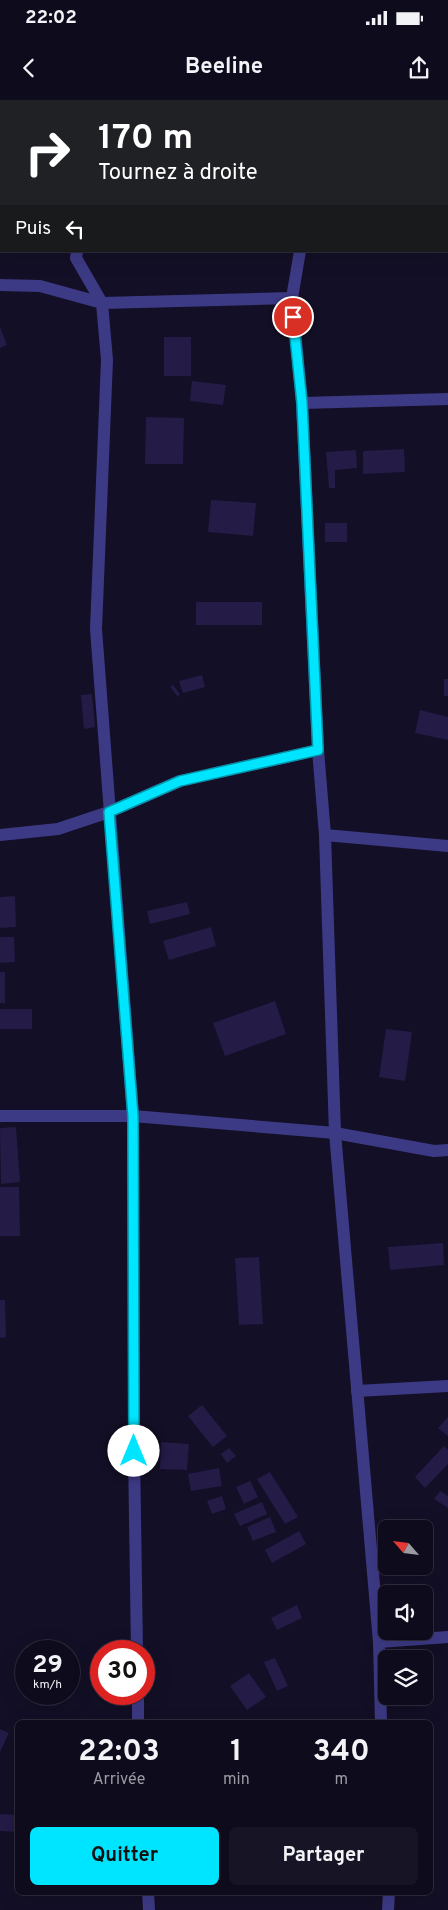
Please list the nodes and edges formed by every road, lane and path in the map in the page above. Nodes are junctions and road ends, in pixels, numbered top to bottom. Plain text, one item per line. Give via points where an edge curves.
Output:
1 (77, 252) edge
2 (300, 252) edge
3 (0, 285) edge
4 (292, 298) junction
5 (102, 303) junction
6 (448, 399) edge
7 (302, 403) junction
8 (318, 750) junction
9 (109, 812) junction
10 (0, 835) edge
11 (325, 835) junction
12 (448, 846) edge
13 (0, 1116) edge
14 (133, 1116) junction
15 (335, 1133) junction
16 (448, 1150) edge
17 (448, 1386) edge
18 (358, 1392) junction
19 (448, 1637) edge
20 (137, 1640) edge
21 (379, 1642) junction
22 (138, 1705) edge
23 (138, 1720) edge
24 (381, 1720) edge
25 (148, 1895) edge
26 (389, 1895) edge
27 (149, 1910) edge
28 (388, 1910) edge

1 - 5 street via 76,258
2 - 4 street
3 - 5 street via 40,286
4 - 5 street
4 - 7 street
5 - 9 street via 106,360 96,629
6 - 7 street
7 - 8 street
8 - 9 street via 180,781
8 - 11 street
9 - 10 street via 58,829
9 - 14 street
11 - 12 street
11 - 15 street
13 - 14 street
14 - 15 street
14 - 20 street
15 - 16 street via 434,1151
15 - 18 street
17 - 18 street
18 - 21 street
19 - 21 street
21 - 24 street
22 - 23 street
25 - 27 street
26 - 28 street

